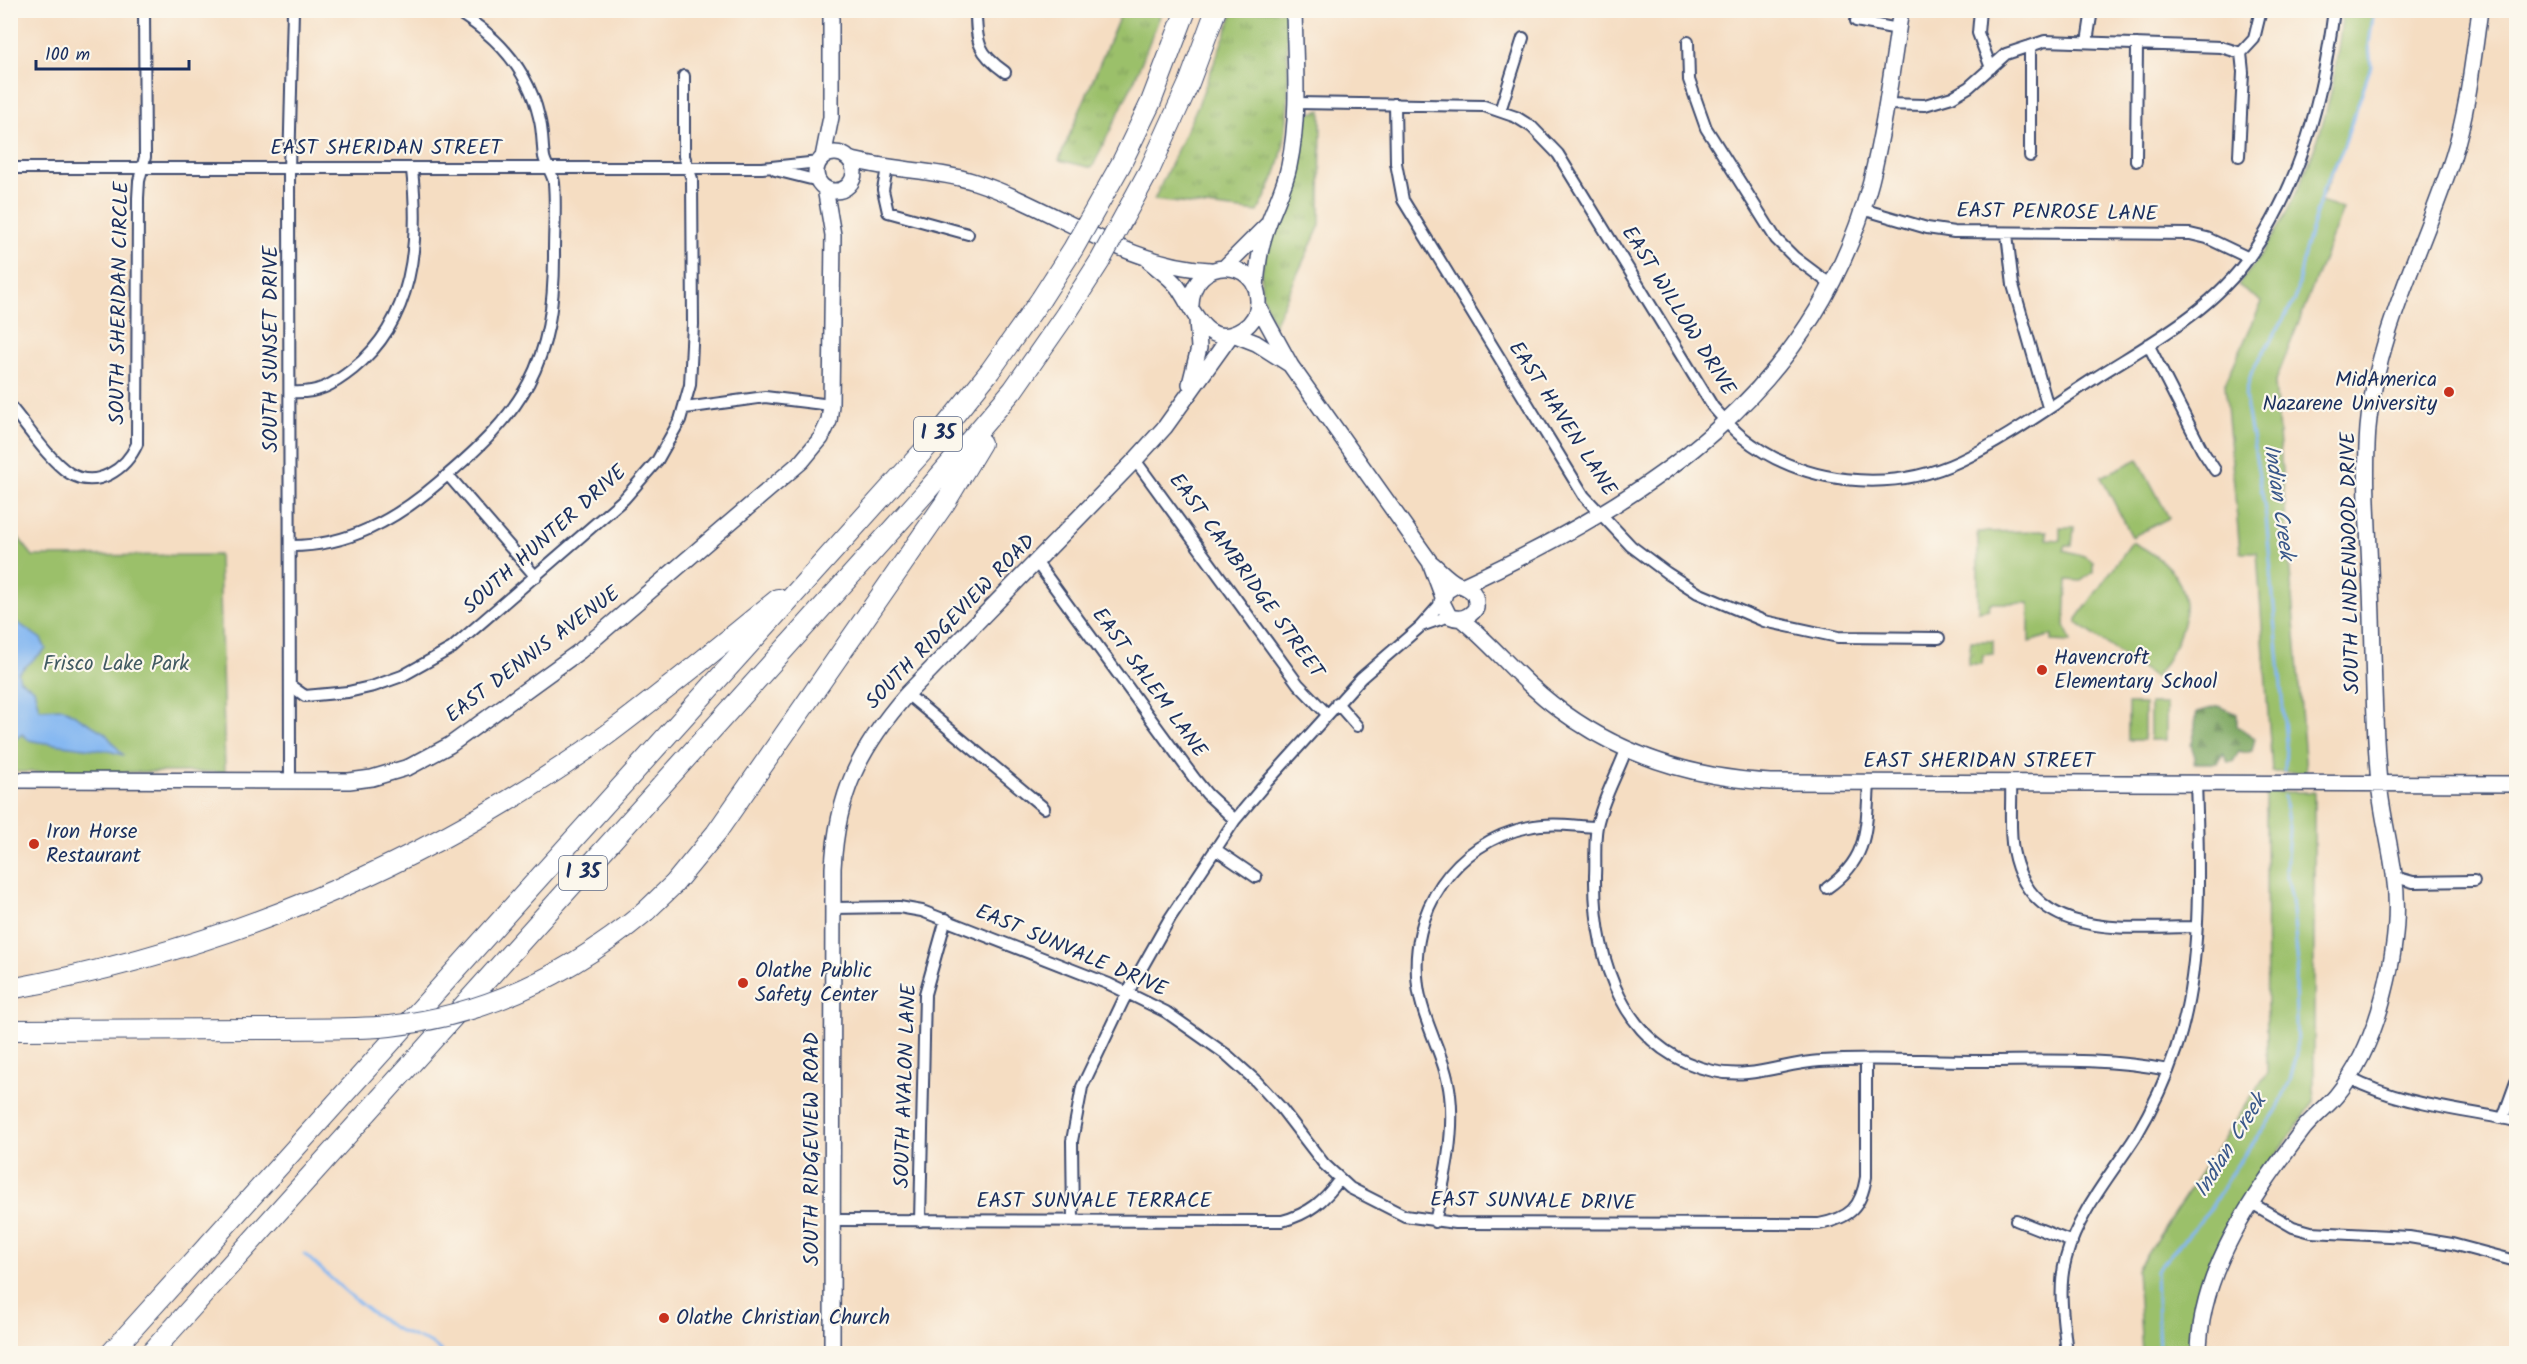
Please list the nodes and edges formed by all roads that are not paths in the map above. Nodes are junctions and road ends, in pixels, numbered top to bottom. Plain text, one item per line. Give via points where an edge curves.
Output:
1 (144, 10) edge
2 (293, 10) edge
3 (454, 10) edge
4 (831, 10) edge
5 (976, 10) edge
6 (1186, 10) edge
7 (1216, 10) edge
8 (1294, 10) edge
9 (1901, 10) edge
10 (1980, 10) edge
11 (2092, 10) edge
12 (2261, 10) edge
13 (2334, 10) edge
14 (2480, 10) edge
15 (1856, 21) dead end
16 (1898, 29) junction
17 (1522, 38) dead end
18 (1688, 42) dead end
19 (2087, 42) junction
20 (2137, 44) junction
21 (2030, 46) junction
22 (2241, 53) junction
23 (1991, 68) junction
24 (1005, 72) dead end
25 (684, 76) dead end
26 (1297, 103) junction
27 (1395, 104) junction
28 (1885, 104) junction
29 (1500, 111) junction
30 (831, 117) junction
31 (2030, 156) dead end
32 (2239, 156) dead end
33 (846, 157) junction
34 (821, 160) junction
35 (2136, 161) dead end
36 (10, 168) edge
37 (689, 168) junction
38 (762, 168) junction
39 (887, 168) junction
40 (142, 169) junction
41 (549, 169) junction
42 (289, 170) junction
43 (412, 170) junction
44 (849, 184) junction
45 (822, 185) junction
46 (1862, 209) junction
47 (1268, 224) junction
48 (968, 234) dead end
49 (2007, 234) junction
50 (833, 235) junction
51 (2249, 258) junction
52 (1148, 260) junction
53 (1218, 269) junction
54 (1830, 284) junction
55 (1256, 289) junction
56 (1258, 306) junction
57 (1194, 313) junction
58 (1232, 334) junction
59 (2148, 344) junction
60 (1291, 366) junction
61 (1013, 390) junction
62 (291, 392) junction
63 (1188, 393) junction
64 (831, 405) junction
65 (10, 406) edge
66 (2048, 407) junction
67 (685, 408) junction
68 (1727, 422) junction
69 (1135, 460) junction
70 (2216, 470) dead end
71 (448, 475) junction
72 (1600, 513) junction
73 (291, 546) junction
74 (824, 561) junction
75 (1430, 562) junction
76 (1037, 563) junction
77 (1494, 573) junction
78 (536, 577) junction
79 (1461, 585) junction
80 (1476, 603) junction
81 (1449, 608) junction
82 (1939, 638) dead end
83 (1486, 639) junction
84 (291, 686) junction
85 (907, 694) junction
86 (1337, 703) junction
87 (1327, 714) junction
88 (1357, 726) dead end
89 (1626, 750) junction
90 (10, 780) edge
91 (290, 781) junction
92 (2011, 782) junction
93 (2196, 782) junction
94 (1869, 783) junction
95 (2379, 784) junction
96 (2517, 784) edge
97 (1044, 808) dead end
98 (1235, 820) junction
99 (1597, 827) junction
100 (1215, 849) junction
101 (1256, 877) dead end
102 (2395, 877) junction
103 (2474, 881) dead end
104 (1827, 888) dead end
105 (833, 908) junction
106 (946, 919) junction
107 (2196, 927) junction
108 (10, 989) edge
109 (1128, 993) junction
110 (10, 1030) edge
111 (1866, 1060) junction
112 (2168, 1070) junction
113 (2349, 1078) junction
114 (2517, 1082) edge
115 (2503, 1118) junction
116 (2517, 1121) edge
117 (1340, 1179) junction
118 (2253, 1204) junction
119 (833, 1220) junction
120 (2016, 1220) dead end
121 (920, 1221) junction
122 (1073, 1221) junction
123 (1435, 1222) junction
124 (2072, 1242) junction
125 (2517, 1261) edge
126 (111, 1353) edge
127 (150, 1353) edge
128 (832, 1353) edge
129 (2067, 1353) edge
130 (2199, 1353) edge

1 - 40 street, SOUTH SHERIDAN CIRCLE
2 - 42 street, SOUTH SUNSET DRIVE
3 - 41 street via 491,36 521,73 540,117 544,158
4 - 30 street
5 - 24 street via 978,44 985,56
6 - 74 highway, I 35, bridge via 1151,102 1074,249 990,371 951,420
7 - 61 highway, I 35, bridge via 1150,170 1100,261
8 - 26 street
9 - 16 street
10 - 23 street via 1978,33
11 - 19 street
12 - 22 street via 2254,39
13 - 51 street, EAST WILLOW DRIVE via 2326,72 2310,129 2286,195
14 - 95 street, SOUTH LINDENWOOD DRIVE via 2454,153 2385,342 2368,426 2367,495
15 - 16 street
16 - 28 street
17 - 29 street
18 - 54 street via 1689,80 1706,128 1776,239
19 - 20 street
19 - 21 street via 2045,41
20 - 22 street via 2221,47
20 - 35 street
21 - 23 street via 2006,54
21 - 31 street
22 - 32 street
23 - 28 street via 1969,87 1943,101 1925,105
25 - 37 street, SOUTH HUNTER DRIVE via 684,156
26 - 27 street, EAST WILLOW DRIVE
26 - 47 street via 1289,167
27 - 29 street, EAST WILLOW DRIVE via 1473,104
27 - 72 street, EAST HAVEN LANE via 1395,163 1403,200 1584,496
28 - 46 street
29 - 68 street, EAST WILLOW DRIVE via 1532,127 1558,154 1713,407
30 - 33 street
30 - 34 street
33 - 34 street via 833,153
33 - 39 street
33 - 44 street via 854,170
34 - 38 street, EAST SHERIDAN STREET
34 - 45 street via 816,172
36 - 40 street, EAST SHERIDAN STREET
37 - 38 street, EAST SHERIDAN STREET
37 - 41 street, EAST SHERIDAN STREET
37 - 67 street, SOUTH HUNTER DRIVE via 693,335
38 - 45 street, EAST SHERIDAN STREET
39 - 44 street
39 - 48 street via 883,190 888,212
39 - 52 street via 973,181
40 - 42 street, EAST SHERIDAN STREET
40 - 65 street, SOUTH SHERIDAN CIRCLE via 138,198 139,429 130,458 121,468 102,477 69,472
41 - 43 street, EAST SHERIDAN STREET
41 - 71 street via 554,181 554,301 541,359 529,387 506,419
42 - 43 street, EAST SHERIDAN STREET
42 - 62 street, SOUTH SUNSET DRIVE
43 - 62 street via 414,256 406,292 392,324 379,344 342,378 313,393
44 - 45 street via 836,191
44 - 50 street, EAST DENNIS AVENUE
45 - 50 street, EAST DENNIS AVENUE
46 - 49 street, EAST PENROSE LANE via 1927,228
46 - 54 street
47 - 53 street
47 - 55 street
49 - 51 street, EAST PENROSE LANE via 2190,234
49 - 66 street via 2013,285
50 - 64 street, EAST DENNIS AVENUE
51 - 59 street, EAST WILLOW DRIVE via 2214,298
52 - 53 street
52 - 57 street via 1175,283
53 - 55 street via 1244,273
53 - 57 street via 1196,283
54 - 68 street via 1785,358
55 - 56 street
56 - 58 street via 1251,322
56 - 60 street
57 - 58 street via 1216,333
57 - 63 street, SOUTH RIDGEVIEW ROAD via 1199,348
58 - 60 street
58 - 63 street, SOUTH RIDGEVIEW ROAD
59 - 66 street, EAST WILLOW DRIVE
59 - 70 street
60 - 75 street
61 - 110 highway, bridge via 945,503 716,833 646,911 567,968 481,1007 390,1026
61 - 127 highway, I 35 via 925,493
62 - 73 street, SOUTH SUNSET DRIVE
63 - 69 street, SOUTH RIDGEVIEW ROAD via 1165,427
64 - 67 street via 765,397
64 - 91 street, EAST DENNIS AVENUE via 821,438 802,461 580,651 450,745 409,767 372,778
66 - 68 street, EAST WILLOW DRIVE via 1959,461 1919,475 1865,481 1837,478 1786,463 1754,445
67 - 78 street, SOUTH HUNTER DRIVE via 657,461 640,483
68 - 72 street via 1652,482
69 - 76 street, SOUTH RIDGEVIEW ROAD
69 - 87 street, EAST CAMBRIDGE STREET via 1298,684
71 - 73 street via 404,510 376,526 330,543
71 - 78 street
72 - 77 street
72 - 82 street, EAST HAVEN LANE via 1631,546 1666,573 1747,616 1838,637
73 - 84 street, SOUTH SUNSET DRIVE
74 - 108 highway via 588,748 444,837 345,887 243,927 118,965
74 - 126 highway, I 35
75 - 79 street
75 - 81 street
76 - 85 street, SOUTH RIDGEVIEW ROAD
76 - 98 street, EAST SALEM LANE via 1200,786
77 - 79 street
77 - 80 street
78 - 84 street, SOUTH HUNTER DRIVE via 452,648 402,676 323,696 305,696
79 - 80 street via 1470,588
79 - 81 street via 1446,591
80 - 81 street via 1467,617
80 - 83 street, EAST SHERIDAN STREET
81 - 83 street, EAST SHERIDAN STREET
81 - 86 street via 1387,654
83 - 89 street, EAST SHERIDAN STREET via 1557,708
84 - 91 street, SOUTH SUNSET DRIVE
85 - 97 street
85 - 105 street, SOUTH RIDGEVIEW ROAD via 879,726 850,778 834,837
86 - 87 street
86 - 88 street
87 - 98 street
89 - 94 street, EAST SHERIDAN STREET via 1685,770 1743,781
89 - 99 street
90 - 91 street, EAST DENNIS AVENUE
92 - 93 street, EAST SHERIDAN STREET
92 - 94 street, EAST SHERIDAN STREET
92 - 107 street via 2015,858 2027,886 2047,907 2080,924
93 - 95 street, EAST SHERIDAN STREET
93 - 107 street
94 - 104 street via 1859,853 1846,875
95 - 96 street, EAST SHERIDAN STREET
95 - 102 street, SOUTH LINDENWOOD DRIVE
98 - 100 street
99 - 111 street via 1596,903 1606,964 1624,1009 1657,1045 1696,1066 1733,1075 1820,1061
99 - 123 street via 1530,826 1489,841 1452,869 1428,905 1416,949 1418,988 1444,1070 1452,1114
100 - 101 street
100 - 109 street
102 - 103 street via 2413,882
102 - 113 street, SOUTH LINDENWOOD DRIVE via 2393,951 2385,993
105 - 106 street, EAST SUNVALE DRIVE via 899,907
105 - 119 street, SOUTH RIDGEVIEW ROAD
106 - 109 street, EAST SUNVALE DRIVE
106 - 121 street, SOUTH AVALON LANE via 925,994
107 - 112 street via 2191,987
109 - 117 street, EAST SUNVALE DRIVE via 1166,1012 1227,1055 1281,1108
109 - 122 street via 1092,1062 1076,1113 1072,1141
111 - 112 street via 2117,1061
111 - 123 street, EAST SUNVALE DRIVE via 1864,1192 1858,1204 1838,1220 1819,1224
112 - 124 street via 2148,1115 2077,1227
113 - 115 street via 2395,1098
113 - 118 street, SOUTH LINDENWOOD DRIVE via 2304,1128
114 - 115 street
115 - 116 street
117 - 122 street, EAST SUNVALE TERRACE via 1312,1209 1282,1221
117 - 123 street, EAST SUNVALE DRIVE via 1384,1207
118 - 125 street via 2286,1224 2311,1232 2409,1237
118 - 130 street, SOUTH LINDENWOOD DRIVE via 2209,1288 2200,1321
119 - 121 street, EAST SUNVALE TERRACE
119 - 128 street, SOUTH RIDGEVIEW ROAD
120 - 124 street
121 - 122 street, EAST SUNVALE TERRACE
124 - 129 street via 2062,1290

